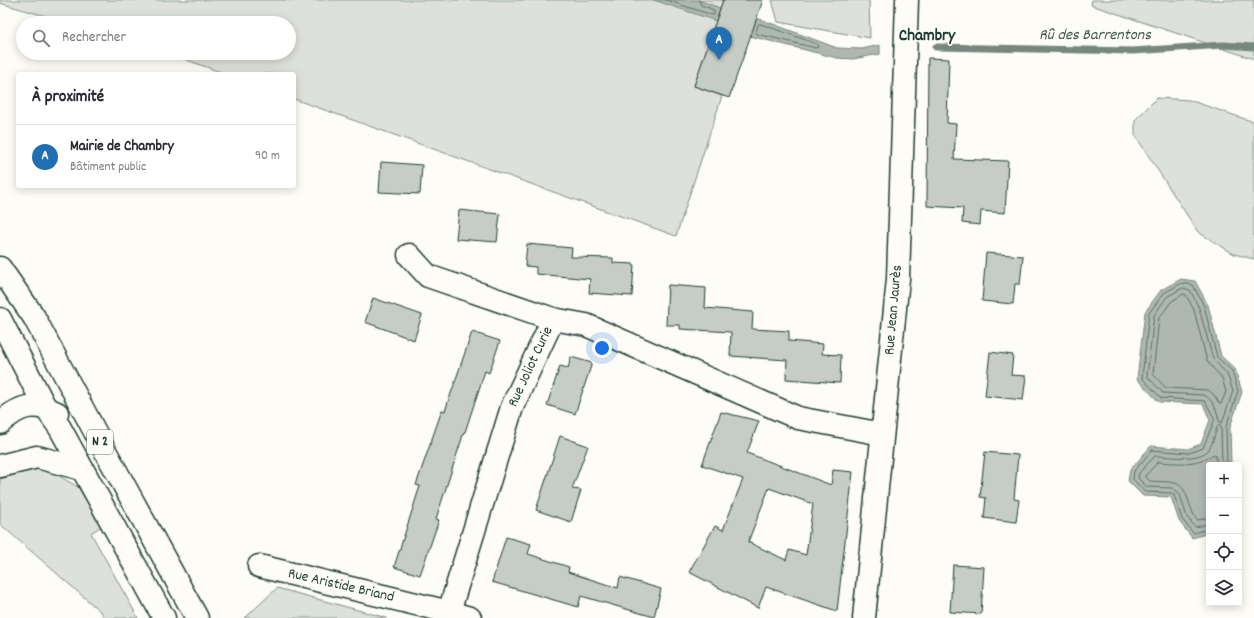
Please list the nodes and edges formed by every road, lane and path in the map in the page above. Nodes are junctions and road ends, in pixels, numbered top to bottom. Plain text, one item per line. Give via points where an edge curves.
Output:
1 (907, 0) edge
2 (409, 255) dead end
3 (0, 268) edge
4 (0, 319) edge
5 (553, 319) junction
6 (45, 407) junction
7 (0, 423) edge
8 (882, 434) junction
9 (0, 466) edge
10 (82, 469) junction
11 (139, 512) junction
12 (259, 566) dead end
13 (449, 612) junction
14 (164, 618) edge
15 (197, 618) edge
16 (470, 618) edge
17 (864, 618) edge

1 - 8 main road, Rue Jean Jaurès via 898,279
2 - 5 main road via 428,276
3 - 11 main road, N 2 via 34,317
4 - 6 main road, N 2
5 - 8 main road, Rue Joliot Curie via 586,325 798,418
5 - 13 main road, Rue Joliot Curie via 512,407
6 - 7 main road via 23,407
6 - 10 main road, N 2 via 60,428
6 - 11 main road via 71,420 115,490
8 - 17 main road, Rue Jean Jaurès
9 - 10 main road via 37,457
10 - 14 main road, N 2
11 - 15 main road, N 2
12 - 13 main road, Rue Aristide Briand
13 - 16 main road, Rue Aristide Briand

